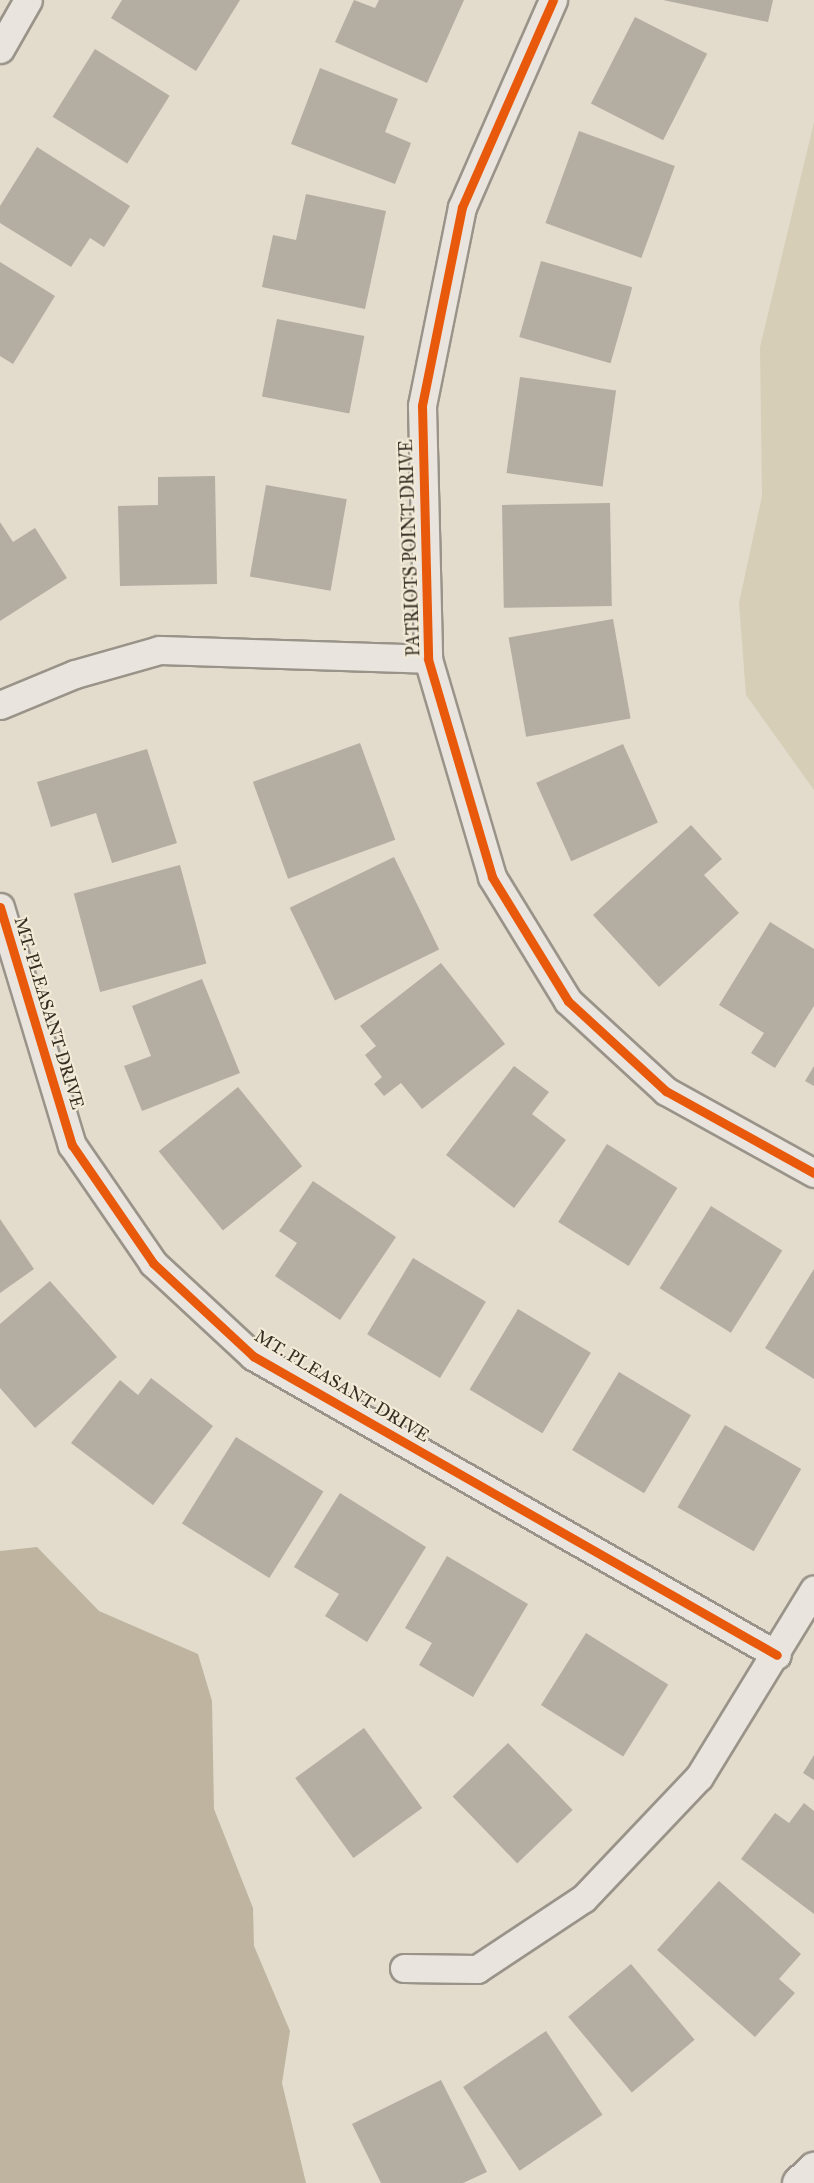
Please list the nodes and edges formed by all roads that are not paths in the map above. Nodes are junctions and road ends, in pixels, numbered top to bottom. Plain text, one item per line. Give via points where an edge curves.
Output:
1 (28, 0) edge
2 (554, 0) edge
3 (0, 49) edge
4 (428, 659) junction
5 (0, 705) edge
6 (0, 907) edge
7 (814, 1173) edge
8 (814, 1589) edge
9 (777, 1655) junction
10 (404, 1968) dead end
11 (814, 2169) edge
12 (799, 2183) edge

1 - 3 street
2 - 4 street, PATRIOTS POINT DRIVE via 462,207 422,406
4 - 5 street via 159,650 75,674
4 - 7 street, PATRIOTS POINT DRIVE via 492,877 568,1001 666,1091
6 - 9 street, MT. PLEASANT DRIVE via 72,1145 153,1263 253,1356
8 - 9 street
9 - 10 street via 699,1777 584,1898 477,1969
11 - 12 street

